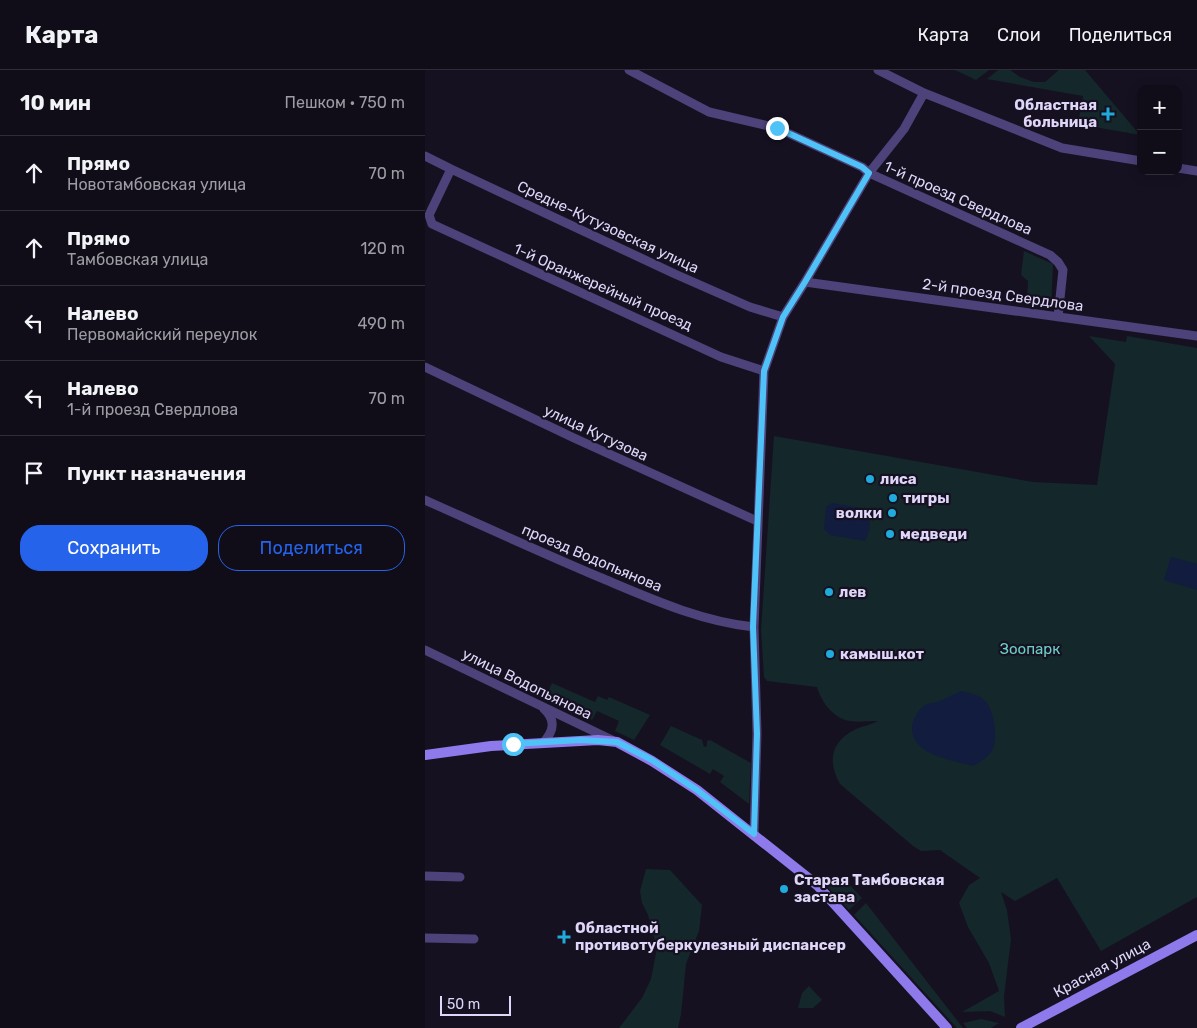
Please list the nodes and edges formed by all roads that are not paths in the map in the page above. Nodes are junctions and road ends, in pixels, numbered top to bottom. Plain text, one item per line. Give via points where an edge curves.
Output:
1 (629, 70) edge
2 (878, 70) edge
3 (924, 93) junction
4 (425, 156) edge
5 (1137, 160) edge
6 (451, 169) junction
7 (1182, 169) edge
8 (1197, 171) edge
9 (869, 173) junction
10 (805, 282) junction
11 (783, 317) junction
12 (1058, 317) junction
13 (1197, 336) edge
14 (425, 367) edge
15 (764, 371) junction
16 (425, 500) edge
17 (757, 521) junction
18 (753, 627) junction
19 (425, 650) edge
20 (543, 707) junction
21 (617, 742) junction
22 (543, 743) junction
23 (425, 755) edge
24 (754, 834) junction
25 (425, 876) edge
26 (460, 877) dead end
27 (1197, 935) edge
28 (425, 938) edge
29 (474, 939) dead end
30 (947, 1028) edge
31 (1021, 1028) edge

1 - 9 street, 1-й проезд Свердлова via 709,112 777,128
2 - 3 street
3 - 5 street via 1062,148
3 - 9 street via 904,129
4 - 6 street, Средне-Кутузовская улица
6 - 11 street, Средне-Кутузовская улица via 675,274 750,307
6 - 15 street, 1-й Оранжерейный проезд via 429,215 432,224 721,356
7 - 8 street
9 - 10 street
9 - 12 street, 1-й проезд Свердлова via 1058,262 1063,270
10 - 11 street
10 - 12 street, 2-й проезд Свердлова
11 - 15 street
12 - 13 street, 2-й проезд Свердлова
14 - 17 street, улица Кутузова
15 - 17 street
16 - 18 street, проезд Водопьянова via 649,598 703,618
17 - 18 street
18 - 24 street via 757,734
19 - 20 street, улица Водопьянова
20 - 21 street, улица Водопьянова
20 - 22 street via 553,727
21 - 22 main road
21 - 24 main road via 652,760 697,790
22 - 23 main road
24 - 30 main road via 817,886
25 - 26 street
27 - 31 main road, Красная улица
28 - 29 street

